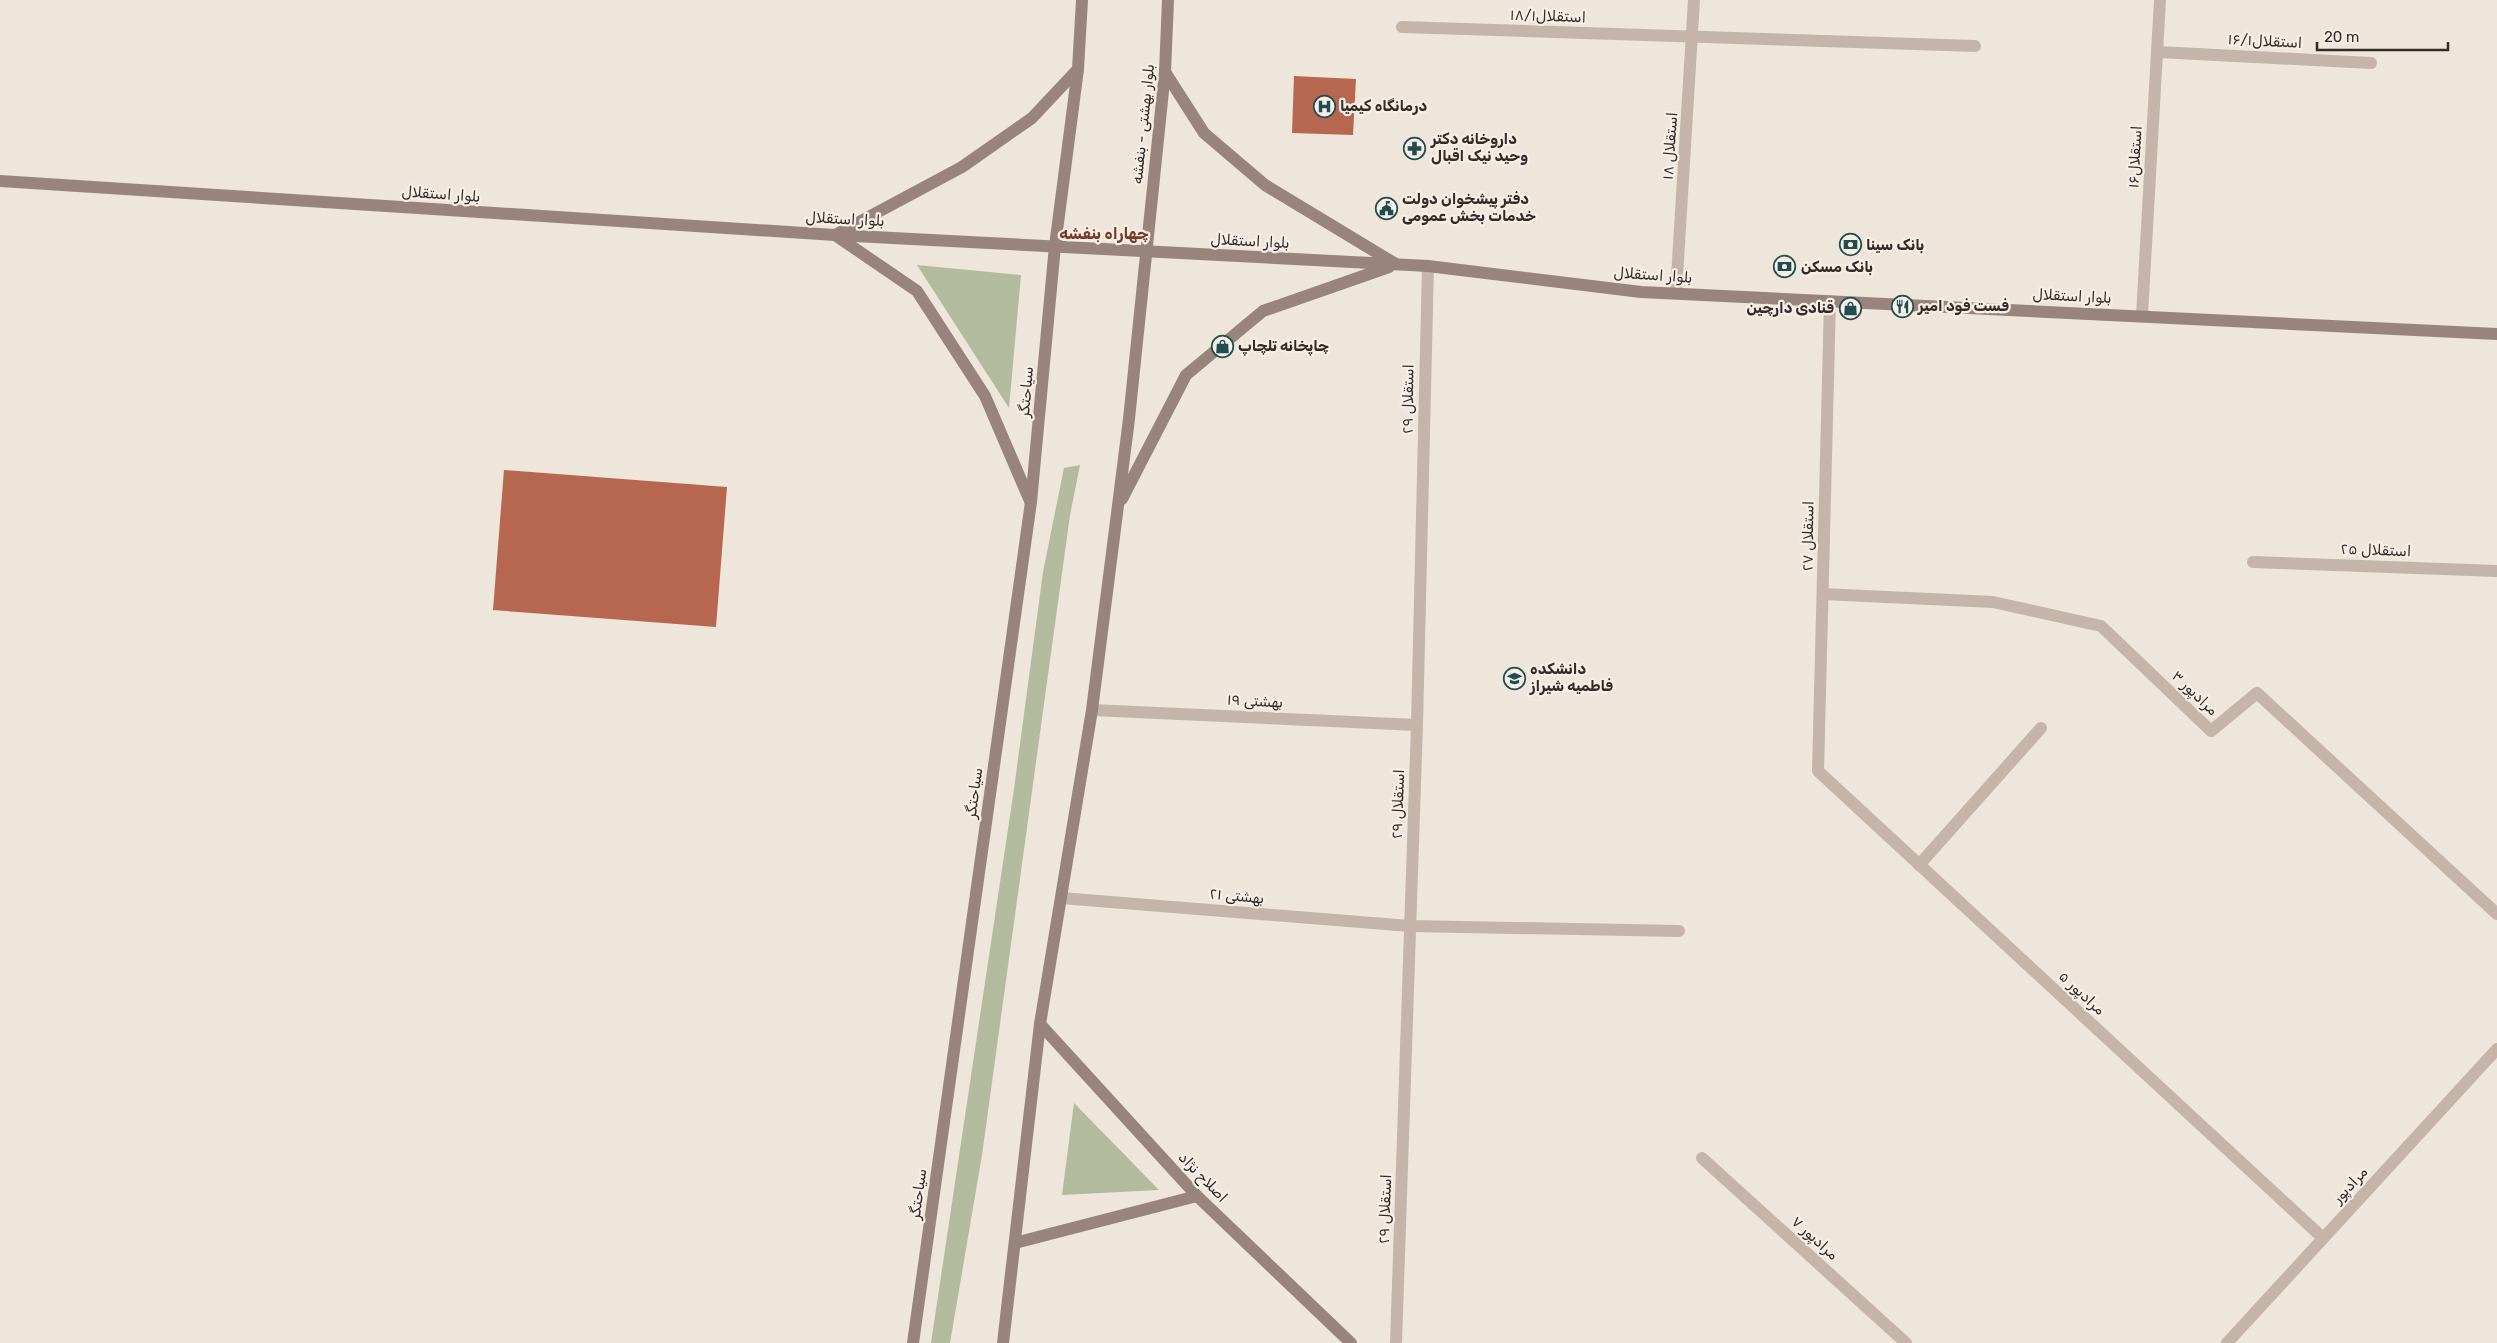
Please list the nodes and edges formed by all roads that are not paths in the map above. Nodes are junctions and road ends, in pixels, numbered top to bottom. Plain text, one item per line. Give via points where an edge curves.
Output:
1 (1082, 0) edge
2 (1168, 0) edge
3 (1694, 0) edge
4 (2160, 0) edge
5 (1402, 27) dead end
6 (1693, 37) junction
7 (1975, 46) dead end
8 (2158, 52) junction
9 (2371, 63) dead end
10 (1078, 69) junction
11 (1165, 72) junction
12 (0, 181) edge
13 (835, 236) junction
14 (1055, 246) junction
15 (1146, 251) junction
16 (1396, 264) junction
17 (1428, 266) junction
18 (1676, 294) junction
19 (1830, 302) junction
20 (2142, 315) junction
21 (2497, 334) edge
22 (1031, 502) junction
23 (1118, 508) junction
24 (2254, 562) dead end
25 (2497, 571) edge
26 (1823, 594) junction
27 (1092, 710) junction
28 (1417, 725) junction
29 (2041, 728) dead end
30 (1818, 771) joint
31 (1919, 865) junction
32 (1061, 898) junction
33 (2497, 914) edge
34 (1410, 926) junction
35 (1679, 931) dead end
36 (1040, 1024) junction
37 (2497, 1049) edge
38 (1702, 1158) dead end
39 (1197, 1196) junction
40 (2323, 1238) junction
41 (1015, 1243) junction
42 (913, 1343) edge
43 (1003, 1343) edge
44 (1351, 1343) edge
45 (1396, 1343) edge
46 (1906, 1343) edge
47 (2227, 1343) edge

1 - 10 main road
2 - 11 main road, بلوار بهشتی - بنفشه
3 - 6 street, استقلال ۱۸
4 - 8 street, استقلال۱۶
5 - 6 street, استقلال۱۸/۱
6 - 7 street, استقلال۱۸/۱
6 - 18 street, استقلال ۱۸
8 - 9 street, استقلال۱۶/۱
8 - 20 street, استقلال۱۶
10 - 13 main road via 1032,118 962,167
10 - 14 main road
11 - 15 main road, بلوار بهشتی - بنفشه
11 - 16 main road via 1204,133 1265,185
12 - 13 main road, بلوار استقلال
13 - 14 main road, بلوار استقلال
13 - 22 main road via 917,291 985,396
14 - 15 main road, بلوار استقلال
14 - 22 main road, سیاحتگر
15 - 16 main road, بلوار استقلال
15 - 23 main road
16 - 17 main road, بلوار استقلال
16 - 23 main road via 1263,311 1186,375
17 - 18 main road, بلوار استقلال
17 - 28 street, ۲۹ استقلال
18 - 19 main road, بلوار استقلال
19 - 20 main road, بلوار استقلال
19 - 26 street, ۲۷ استقلال
20 - 21 main road, بلوار استقلال
22 - 42 main road, سیاحتگر
23 - 27 main road
24 - 25 street, ۲۵ استقلال
26 - 30 street, ۲۷ استقلال
26 - 33 street, ۳ مرادپور via 1993,602 2101,626 2211,731 2257,693
27 - 28 street, ۱۹ بهشتی
27 - 32 main road
28 - 34 street, ۲۹ استقلال
29 - 31 street
30 - 31 street, ۵ مرادپور
31 - 40 street, ۵ مرادپور
32 - 34 street, ۲۱ بهشتی
32 - 36 main road
34 - 35 street, ۲۱ بهشتی
34 - 45 street, ۲۹ استقلال
36 - 39 main road, اصلاح نژاد
36 - 41 main road
37 - 40 street, مرادپور
38 - 46 street, ۷ مرادپور
39 - 41 main road
39 - 44 main road, اصلاح نژاد
40 - 47 street, مرادپور
41 - 43 main road

